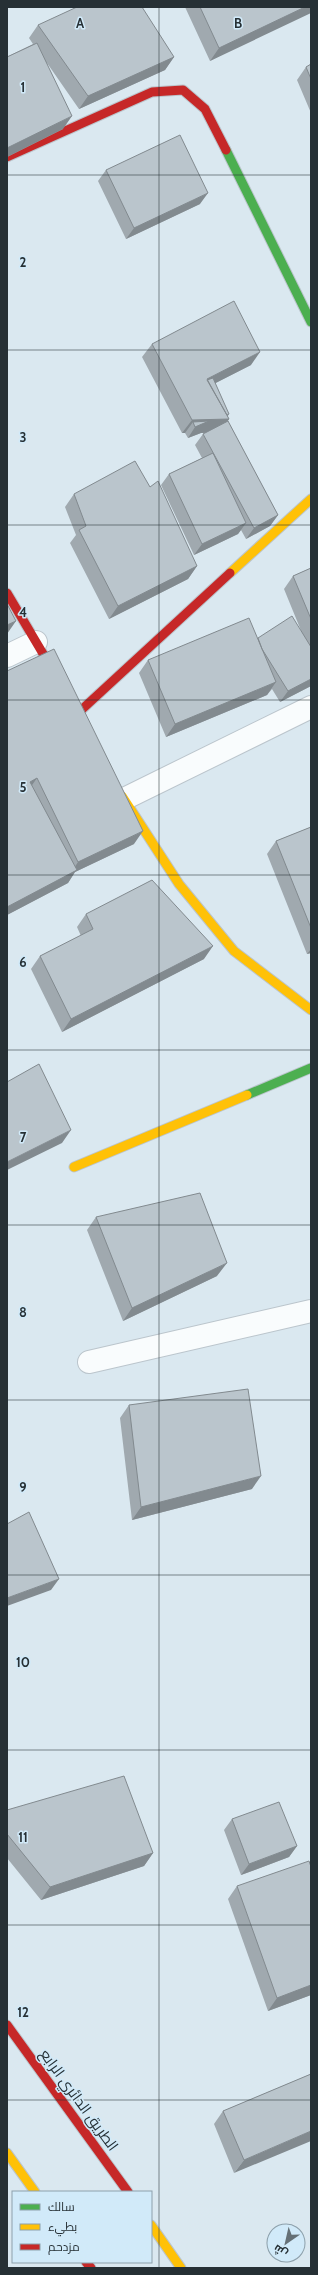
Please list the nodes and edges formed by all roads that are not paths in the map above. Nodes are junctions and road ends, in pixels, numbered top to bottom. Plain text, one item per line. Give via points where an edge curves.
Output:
1 (7, 158) edge
2 (311, 322) edge
3 (311, 499) edge
4 (7, 593) edge
5 (36, 642) junction
6 (7, 656) edge
7 (63, 687) edge
8 (311, 707) edge
9 (78, 713) edge
10 (120, 792) joint
11 (311, 1010) edge
12 (311, 1068) edge
13 (74, 1167) dead end
14 (311, 1311) edge
15 (89, 1362) dead end
16 (7, 2025) edge
17 (7, 2153) edge
18 (34, 2191) edge
19 (127, 2191) edge
20 (152, 2226) edge
21 (181, 2268) edge

1 - 2 street via 152,92 183,90 205,109
3 - 9 street
4 - 5 street
5 - 6 street
5 - 7 street
8 - 10 street
10 - 11 street via 179,884 234,951
12 - 13 street
14 - 15 street
16 - 19 street, الطريق الدائري الرابع
17 - 18 street
20 - 21 street

